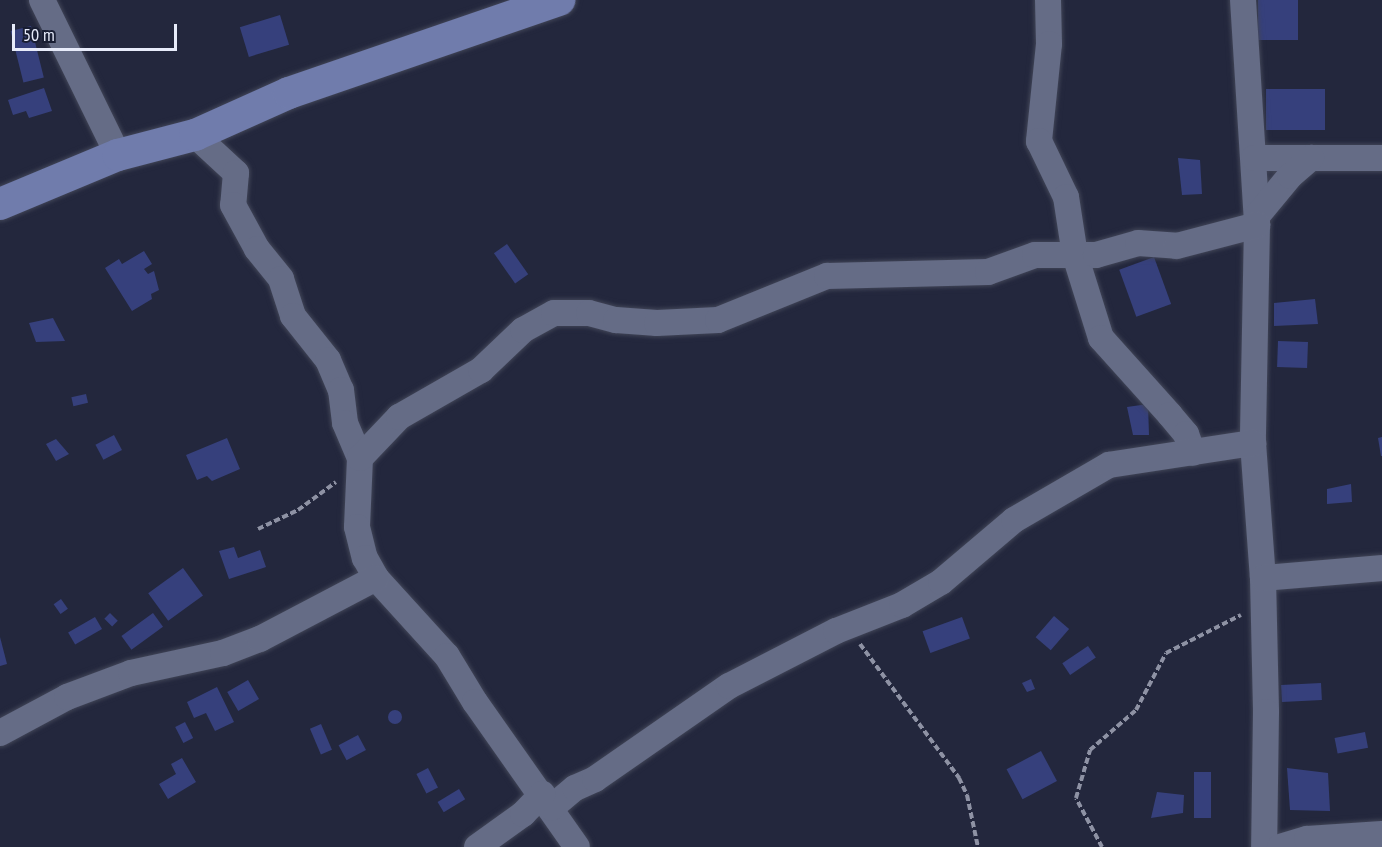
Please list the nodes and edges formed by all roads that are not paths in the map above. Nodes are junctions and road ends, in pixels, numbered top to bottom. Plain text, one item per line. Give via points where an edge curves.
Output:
1 (42, 0) edge
2 (559, 0) edge
3 (1048, 0) edge
4 (1243, 0) edge
5 (195, 135) junction
6 (118, 155) junction
7 (1254, 158) junction
8 (1311, 158) junction
9 (1382, 158) edge
10 (0, 204) edge
11 (1257, 221) junction
12 (1075, 255) junction
13 (1253, 443) junction
14 (1193, 453) junction
15 (360, 458) junction
16 (1382, 568) edge
17 (376, 578) junction
18 (1263, 578) junction
19 (0, 733) edge
20 (547, 801) junction
21 (1382, 834) edge
22 (477, 847) edge
23 (577, 847) edge
24 (1264, 847) edge
25 (1280, 847) edge

1 - 6 street
2 - 5 main road via 289,93
3 - 12 street via 1049,44 1039,141 1066,197
4 - 7 street
5 - 6 main road
5 - 15 street via 236,173 233,205 257,249 280,279 293,316 328,360 341,390 345,423
6 - 10 main road
7 - 8 street
7 - 11 street
8 - 9 street
8 - 11 street via 1290,176
11 - 12 street via 1206,241 1177,246 1138,243 1096,255
11 - 13 street
12 - 14 street via 1101,338 1186,434
12 - 15 street via 1035,255 988,272 827,276 718,320 657,323 589,313 554,313 523,330 481,370 399,417
13 - 14 street
13 - 18 street
14 - 20 street via 1109,465 1014,520 941,582 902,605 847,627 729,686 595,778
15 - 17 street via 357,527 365,558
16 - 18 street
17 - 19 street via 260,639 120,677 67,697
17 - 20 street via 447,656 475,702
18 - 24 street
20 - 22 street
20 - 23 street
21 - 25 street via 1307,839

